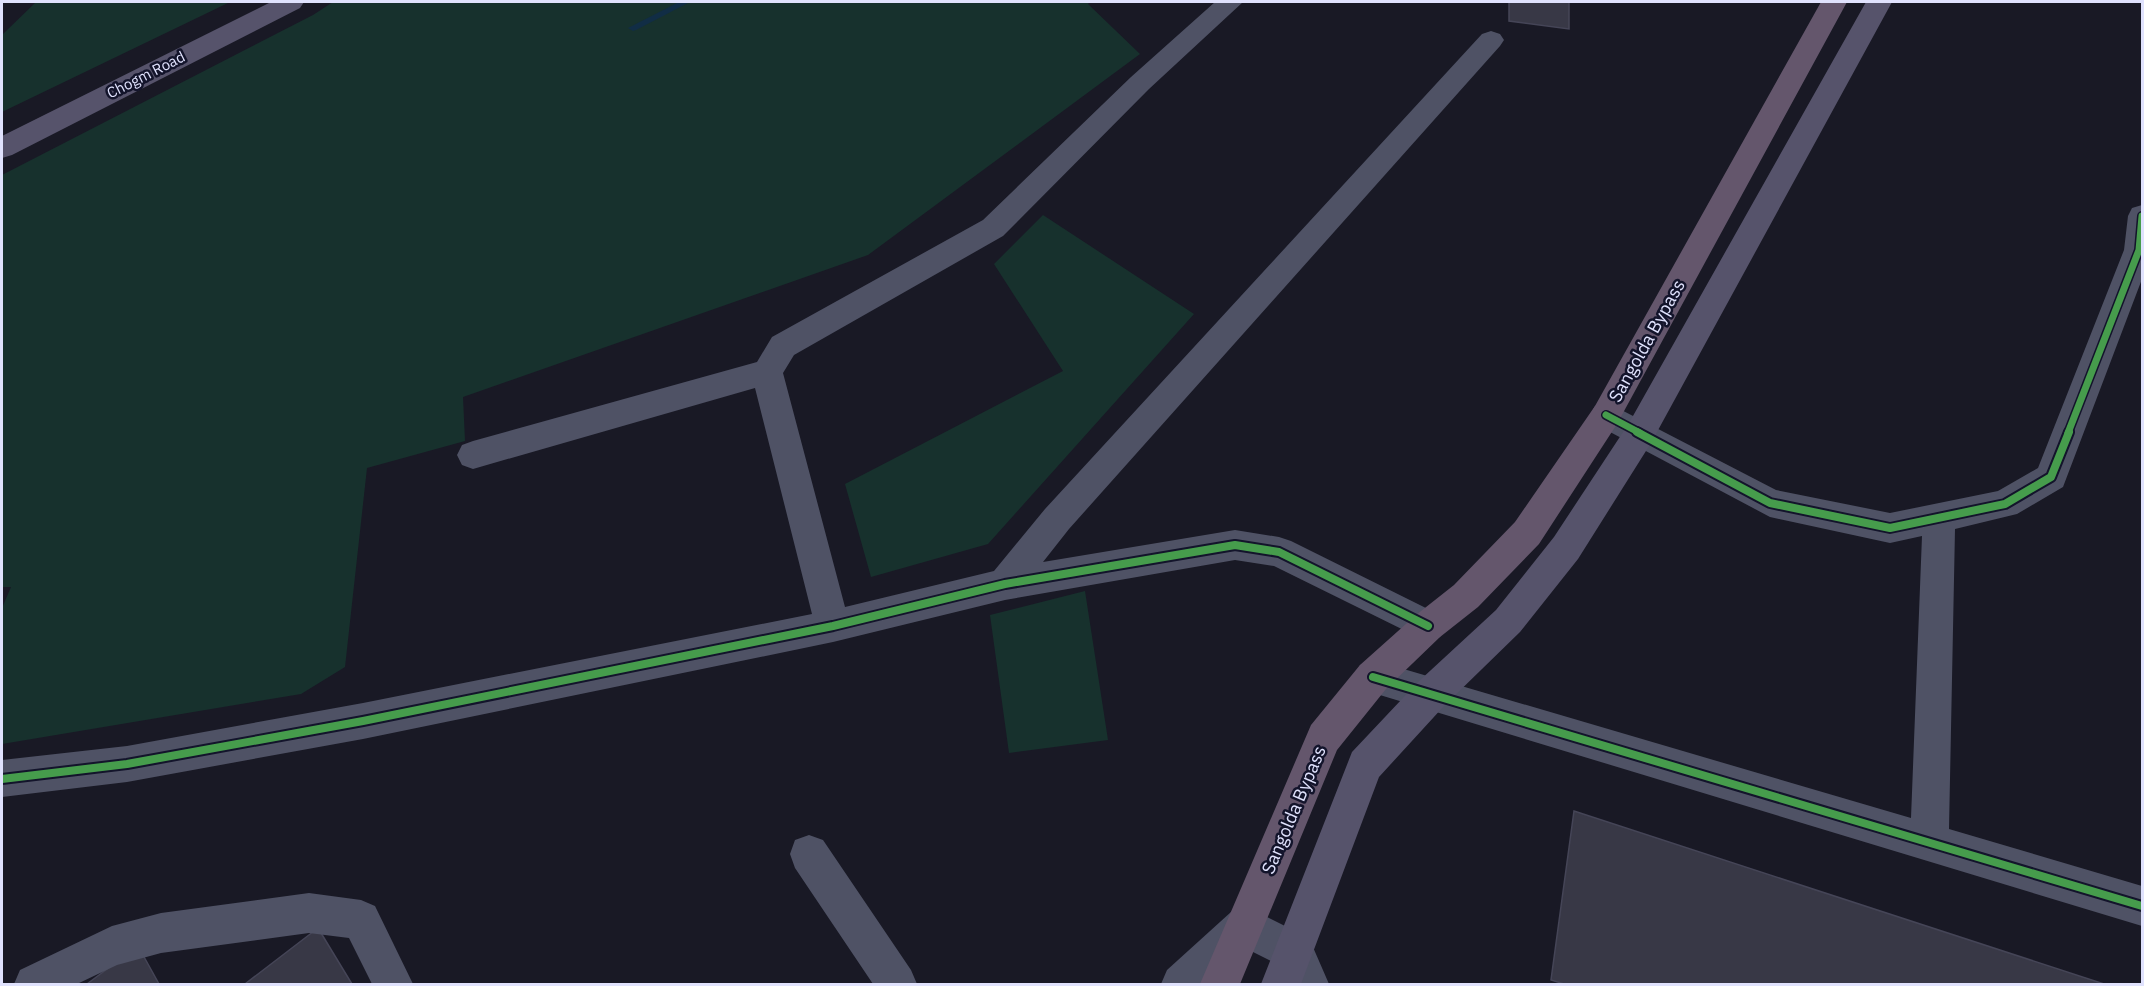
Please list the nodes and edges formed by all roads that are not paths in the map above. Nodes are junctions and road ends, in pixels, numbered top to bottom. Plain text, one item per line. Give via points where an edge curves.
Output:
1 (291, 2) edge
2 (1230, 2) edge
3 (1834, 2) edge
4 (1879, 2) edge
5 (1491, 40) dead end
6 (2, 148) edge
7 (2142, 216) edge
8 (767, 372) junction
9 (1606, 415) junction
10 (1640, 433) junction
11 (473, 455) dead end
12 (1939, 518) junction
13 (1005, 584) junction
14 (833, 626) junction
15 (1428, 627) junction
16 (1373, 677) junction
17 (1431, 694) junction
18 (2, 779) edge
19 (1929, 843) junction
20 (809, 854) dead end
21 (2142, 906) edge
22 (1245, 926) junction
23 (1295, 974) edge
24 (34, 984) edge
25 (393, 984) edge
26 (897, 984) edge
27 (1181, 984) edge
28 (1220, 984) edge

1 - 6 main road, Chogm Road
2 - 8 street via 1140,83 993,228 783,346
3 - 9 highway, Sangolda Bypass
4 - 10 main road
5 - 13 street via 1057,519
7 - 12 street via 2139,250 2051,477 2005,504
8 - 11 street
8 - 14 street
9 - 10 street
9 - 15 highway, Sangolda Bypass via 1527,532 1466,596
10 - 12 street via 1770,503 1890,528
10 - 17 main road via 1566,548 1508,621
12 - 19 street
13 - 14 street
13 - 15 street via 1235,545 1279,552
14 - 18 street via 127,764
15 - 16 highway, Sangolda Bypass
16 - 17 street
16 - 22 highway, Sangolda Bypass via 1324,738
17 - 19 street
17 - 23 main road via 1365,765
19 - 21 street
20 - 26 street
22 - 23 street
22 - 27 street
22 - 28 highway, Sangolda Bypass
24 - 25 street via 112,946 161,933 309,913 361,920

